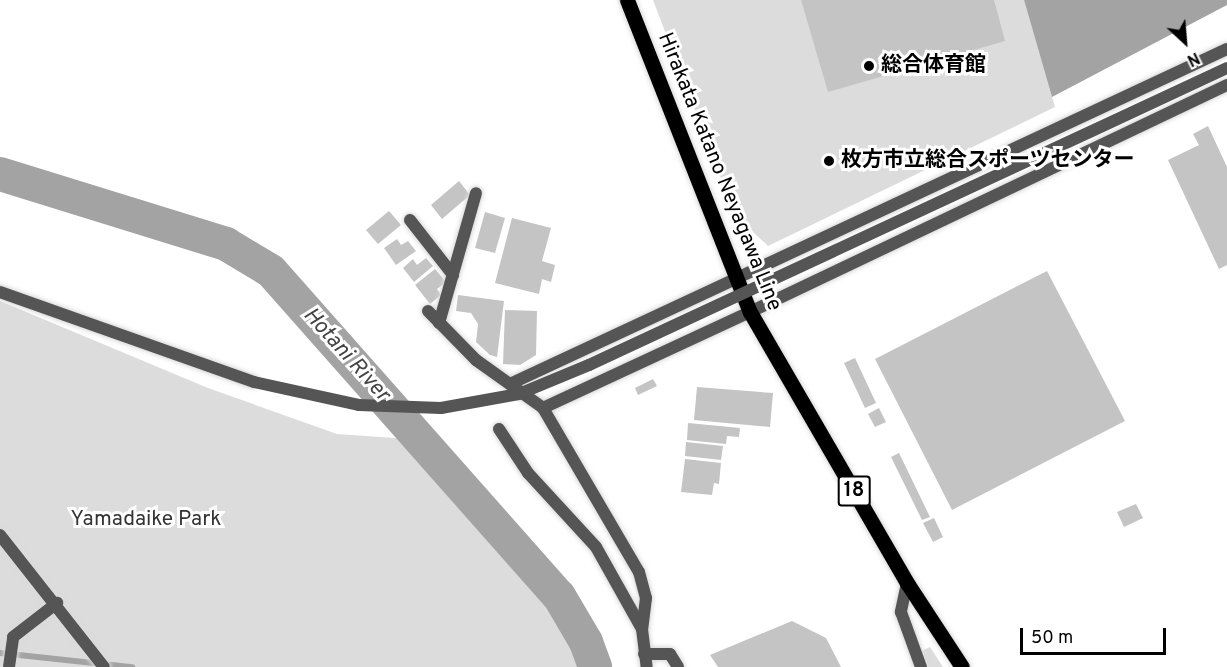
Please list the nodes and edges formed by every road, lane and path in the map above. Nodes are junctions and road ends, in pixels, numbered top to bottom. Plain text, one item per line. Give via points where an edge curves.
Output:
1 (627, 0) edge
2 (1227, 50) edge
3 (1227, 68) edge
4 (1227, 85) edge
5 (476, 193) dead end
6 (410, 220) dead end
7 (453, 275) junction
8 (735, 279) junction
9 (0, 292) edge
10 (428, 311) dead end
11 (750, 312) junction
12 (439, 322) junction
13 (510, 384) junction
14 (543, 408) junction
15 (499, 429) dead end
16 (0, 535) edge
17 (907, 583) junction
18 (57, 603) junction
19 (642, 629) junction
20 (644, 654) junction
21 (9, 667) edge
22 (104, 667) edge
23 (647, 667) edge
24 (678, 667) edge
25 (921, 667) edge
26 (962, 667) edge

1 - 8 main road, Hirakata Katano Neyagawa Line / 18
2 - 8 street
3 - 9 street, bridge via 519,394 441,408 359,405 254,382
4 - 11 street
5 - 7 street
6 - 7 street
7 - 12 street
8 - 11 main road, Hirakata Katano Neyagawa Line / 18
8 - 13 street
10 - 12 street
11 - 14 street
11 - 17 main road, Hirakata Katano Neyagawa Line / 18
12 - 13 street via 476,360
13 - 14 street
14 - 19 street via 639,572 646,598
15 - 19 street via 528,473 596,548
16 - 18 street
17 - 25 street via 901,612
17 - 26 main road, Hirakata Katano Neyagawa Line / 18
18 - 21 street via 13,637
18 - 22 street
19 - 20 street
20 - 23 street
20 - 24 street via 670,654

